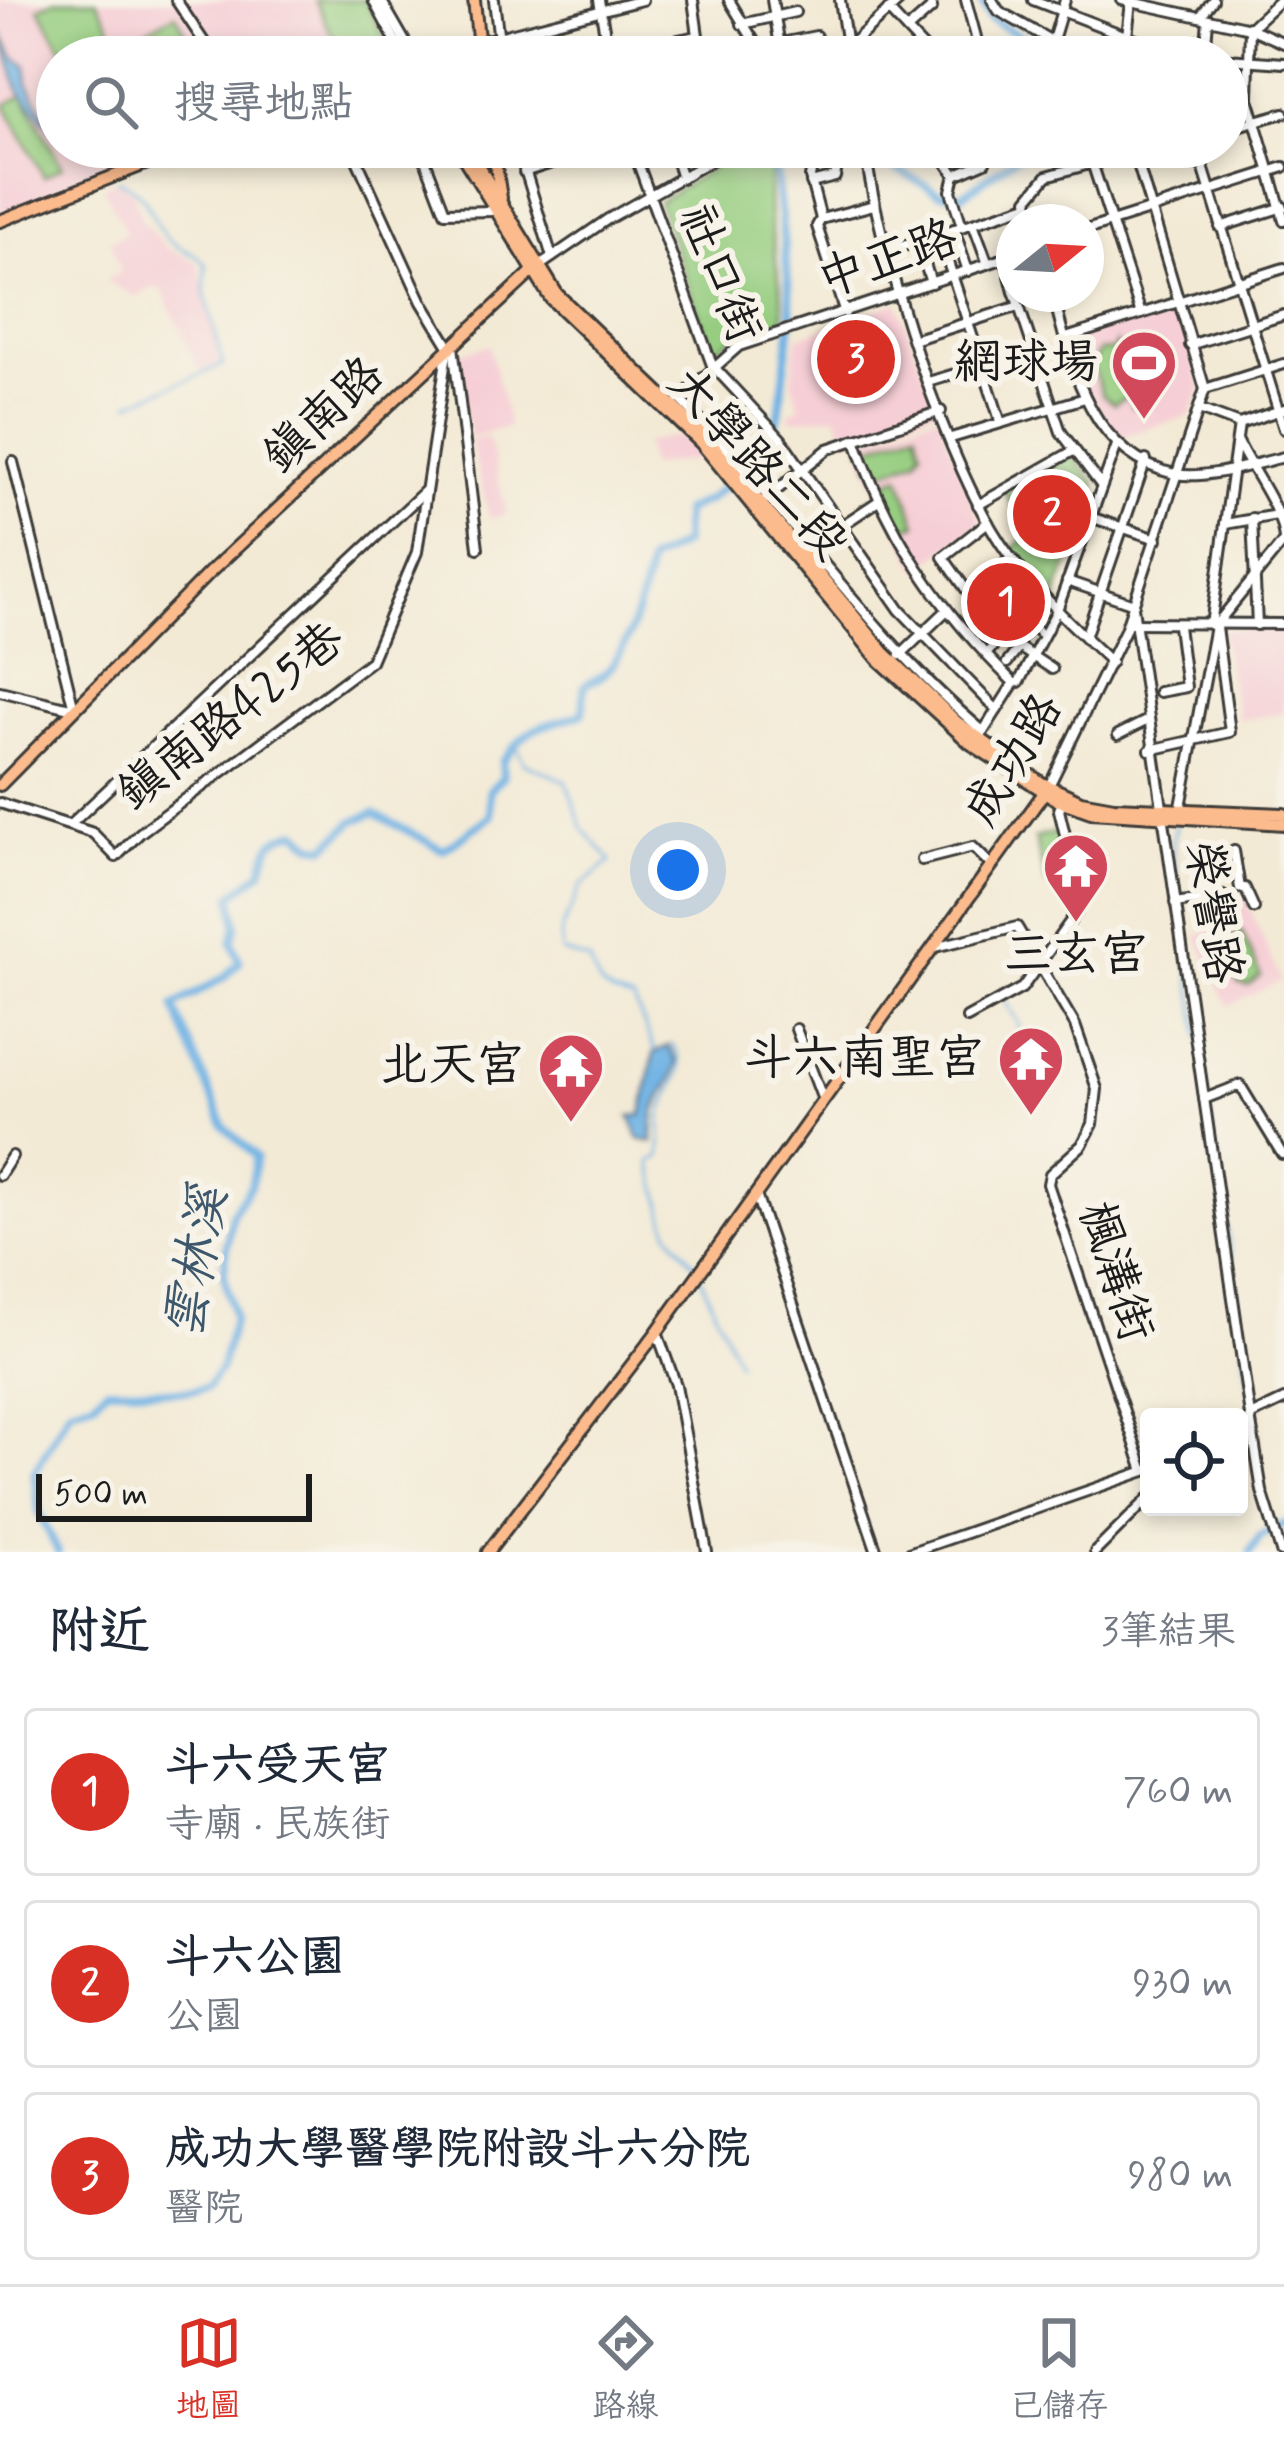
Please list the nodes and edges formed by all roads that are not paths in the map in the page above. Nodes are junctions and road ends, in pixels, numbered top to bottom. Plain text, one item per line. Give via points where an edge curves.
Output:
1 (176, 0) edge
2 (377, 0) edge
3 (474, 0) edge
4 (494, 0) edge
5 (599, 0) edge
6 (642, 0) edge
7 (693, 0) edge
8 (729, 0) edge
9 (772, 0) edge
10 (840, 0) edge
11 (900, 0) edge
12 (930, 0) edge
13 (965, 0) edge
14 (992, 0) edge
15 (1033, 0) edge
16 (1065, 0) edge
17 (1188, 0) edge
18 (1214, 0) edge
19 (1126, 1) edge
20 (1281, 1) edge
21 (888, 10) junction
22 (602, 11) junction
23 (795, 12) dead end
24 (1064, 12) junction
25 (773, 16) junction
26 (1201, 18) junction
27 (742, 24) junction
28 (1250, 28) junction
29 (907, 30) junction
30 (200, 36) edge
31 (394, 36) edge
32 (402, 36) edge
33 (477, 36) edge
34 (499, 36) edge
35 (503, 36) edge
36 (605, 36) edge
37 (698, 36) edge
38 (750, 36) edge
39 (777, 36) edge
40 (845, 36) edge
41 (858, 36) edge
42 (913, 36) edge
43 (975, 36) edge
44 (1048, 36) edge
45 (1055, 36) edge
46 (1124, 36) edge
47 (1127, 36) edge
48 (1205, 36) edge
49 (1284, 43) edge
50 (1249, 62) junction
51 (1284, 63) edge
52 (1248, 98) joint
53 (1284, 112) edge
54 (1253, 121) junction
55 (1248, 123) edge
56 (1284, 167) edge
57 (134, 168) edge
58 (361, 168) edge
59 (428, 168) edge
60 (471, 168) edge
61 (477, 168) edge
62 (495, 168) edge
63 (523, 168) edge
64 (536, 168) edge
65 (639, 168) edge
66 (679, 168) edge
67 (696, 168) edge
68 (813, 168) edge
69 (837, 168) edge
70 (868, 168) edge
71 (950, 168) edge
72 (972, 168) edge
73 (1074, 168) edge
74 (1090, 168) edge
75 (1138, 168) edge
76 (1203, 168) edge
77 (524, 172) junction
78 (1269, 172) junction
79 (955, 175) junction
80 (682, 178) junction
81 (811, 183) junction
82 (1209, 190) junction
83 (648, 196) junction
84 (1028, 204) edge
85 (874, 205) junction
86 (1282, 207) edge
87 (499, 209) junction
88 (1149, 209) junction
89 (996, 215) edge
90 (821, 219) junction
91 (0, 220) edge
92 (1284, 220) edge
93 (1111, 221) junction
94 (973, 223) junction
95 (1104, 224) edge
96 (1220, 226) junction
97 (958, 228) junction
98 (938, 235) junction
99 (918, 242) junction
100 (888, 251) junction
101 (552, 257) junction
102 (996, 261) edge
103 (988, 264) junction
104 (1284, 268) edge
105 (534, 270) junction
106 (968, 271) junction
107 (952, 277) junction
108 (931, 283) junction
109 (1238, 283) junction
110 (901, 293) junction
111 (1177, 302) junction
112 (998, 312) edge
113 (1020, 312) edge
114 (1058, 312) edge
115 (845, 313) junction
116 (1141, 314) junction
117 (1284, 315) edge
118 (968, 321) junction
119 (1251, 325) junction
120 (1066, 338) junction
121 (916, 339) junction
122 (1190, 345) junction
123 (450, 349) junction
124 (1284, 364) edge
125 (712, 365) junction
126 (982, 366) junction
127 (1265, 370) junction
128 (928, 382) junction
129 (1205, 389) junction
130 (1085, 398) junction
131 (674, 405) junction
132 (1051, 407) junction
133 (1199, 409) junction
134 (1281, 410) edge
135 (941, 411) junction
136 (1001, 424) junction
137 (1239, 424) junction
138 (1284, 429) edge
139 (1236, 437) junction
140 (951, 438) junction
141 (855, 439) junction
142 (1117, 445) junction
143 (1072, 451) junction
144 (1284, 457) edge
145 (1146, 460) junction
146 (13, 462) dead end
147 (1246, 466) junction
148 (1231, 468) junction
149 (802, 469) junction
150 (1178, 475) junction
151 (743, 478) junction
152 (1101, 485) junction
153 (426, 490) junction
154 (766, 498) junction
155 (877, 502) junction
156 (978, 505) junction
157 (1283, 514) edge
158 (1090, 517) junction
159 (1252, 518) junction
160 (988, 522) junction
161 (1225, 524) junction
162 (840, 526) junction
163 (1121, 527) junction
164 (1284, 538) edge
165 (1157, 539) junction
166 (788, 542) junction
167 (811, 547) junction
168 (478, 548) dead end
169 (1011, 558) junction
170 (1254, 577) junction
171 (1067, 581) junction
172 (1039, 590) junction
173 (1101, 593) junction
174 (1133, 605) junction
175 (1057, 610) junction
176 (945, 612) junction
177 (1018, 616) junction
178 (1130, 623) junction
179 (1284, 624) edge
180 (1213, 625) junction
181 (1257, 625) junction
182 (1178, 626) junction
183 (920, 634) junction
184 (1043, 635) junction
185 (1002, 636) junction
186 (1085, 637) junction
187 (1018, 649) junction
188 (989, 651) dead end
189 (900, 655) junction
190 (1031, 659) junction
191 (1111, 662) junction
192 (1006, 663) dead end
193 (1052, 669) dead end
194 (903, 677) junction
195 (1016, 682) junction
196 (0, 691) edge
197 (1159, 692) dead end
198 (74, 709) junction
199 (997, 710) junction
200 (1146, 722) junction
201 (981, 734) junction
202 (1118, 735) dead end
203 (1190, 742) junction
204 (1150, 749) junction
205 (0, 785) edge
206 (1046, 790) junction
207 (1063, 799) junction
208 (0, 803) edge
209 (1161, 814) junction
210 (1284, 814) edge
211 (1180, 815) junction
212 (70, 824) junction
213 (1284, 824) edge
214 (1234, 851) dead end
215 (922, 860) dead end
216 (992, 866) junction
217 (1223, 896) dead end
218 (1175, 903) junction
219 (1254, 908) dead end
220 (935, 946) junction
221 (1038, 965) junction
222 (967, 1018) dead end
223 (796, 1029) dead end
224 (1204, 1099) junction
225 (823, 1101) junction
226 (1282, 1154) edge
227 (12, 1156) dead end
228 (0, 1175) edge
229 (756, 1195) junction
230 (657, 1332) junction
231 (1284, 1400) edge
232 (1250, 1416) junction
233 (1254, 1437) junction
234 (1248, 1439) edge
235 (1140, 1450) edge
236 (1140, 1472) edge
237 (1140, 1507) edge
238 (488, 1552) edge
239 (707, 1552) edge
240 (877, 1552) edge
241 (911, 1552) edge
242 (1095, 1552) edge
243 (1281, 1552) edge

1 - 30 street
2 - 31 street
2 - 32 street
3 - 33 main road
4 - 34 street
5 - 22 street
6 - 22 street
7 - 37 street
8 - 27 street
9 - 25 street
10 - 40 street
11 - 21 street
12 - 29 street via 932,8
13 - 43 street
14 - 44 street
15 - 24 street
16 - 24 street
17 - 26 street
18 - 26 street
19 - 26 street
19 - 47 street
20 - 28 street
21 - 29 street
21 - 41 street
22 - 35 street
22 - 36 street
23 - 25 street
24 - 45 street
24 - 46 street
25 - 27 street
25 - 39 street
26 - 28 street
26 - 48 street
27 - 38 street
28 - 49 street
28 - 50 street
29 - 42 street
50 - 51 street
50 - 52 street
52 - 54 street
53 - 54 street
54 - 55 street
54 - 78 street
56 - 78 street
57 - 91 main road
58 - 123 street
59 - 87 street via 445,212
60 - 87 main road, 大學路二段
61 - 87 main road, 大學路二段
62 - 87 main road
63 - 77 street
64 - 77 street
65 - 83 street, 社口街
66 - 80 street
67 - 80 street, 鎮南路
68 - 81 street
69 - 81 street via 835,177
70 - 85 street
71 - 79 street
72 - 79 street
73 - 84 street via 1035,185
74 - 93 street
75 - 88 street
76 - 82 street
77 - 101 street
78 - 82 street
78 - 86 street
79 - 97 street
80 - 83 street, 鎮南路
81 - 90 street
82 - 88 street
82 - 96 street
83 - 101 street, 鎮南路
83 - 125 street, 社口街
85 - 90 street
85 - 100 street
86 - 92 street
86 - 96 street
87 - 105 main road, 大學路二段
88 - 93 street
88 - 111 street
89 - 94 street
90 - 115 street
93 - 95 street
93 - 116 street
94 - 97 street
94 - 103 street
96 - 109 street
97 - 98 street
97 - 106 street
98 - 99 street
98 - 107 street
99 - 100 street
99 - 108 street
100 - 110 street
101 - 105 street, 鎮南路
102 - 103 street, 中正路
103 - 106 street, 中正路
104 - 109 street
105 - 123 main road, 鎮南路
105 - 131 main road, 大學路二段 via 576,321
106 - 107 street, 中正路
107 - 108 street, 中正路
107 - 118 street
108 - 110 street, 中正路
109 - 111 street
109 - 119 street
110 - 115 street, 中正路
110 - 121 street
111 - 116 street
111 - 122 street
112 - 118 street
113 - 132 street
114 - 120 street
115 - 125 street, 中正路 via 739,346
116 - 120 street
117 - 119 street
118 - 121 street
118 - 126 street
119 - 122 street
119 - 127 street
120 - 130 street
121 - 128 street
122 - 129 street
123 - 153 street, 鎮南路425巷
123 - 168 street
123 - 198 main road, 鎮南路
124 - 127 street
125 - 131 street, 中正路
125 - 149 street, 社口街
126 - 128 street
126 - 136 street
127 - 129 street
127 - 134 street
128 - 135 street
129 - 133 street, 成功路
130 - 132 street
130 - 142 street
131 - 151 main road, 大學路二段
132 - 136 street
132 - 143 street
133 - 137 street
133 - 150 street, 成功路
134 - 137 street
134 - 138 street
135 - 140 street
135 - 141 street
136 - 140 street
137 - 139 street
139 - 147 street
139 - 148 street
140 - 156 street
141 - 149 street
141 - 155 street
142 - 145 street
142 - 152 street
143 - 152 street
143 - 156 street
144 - 147 street
145 - 150 street
145 - 163 street
146 - 198 street
147 - 148 street
147 - 157 street
148 - 150 street
148 - 161 street
149 - 154 street
149 - 162 street, 社口街
150 - 165 street, 成功路
151 - 154 main road, 大學路二段
151 - 166 main road, 大學路二段
152 - 158 street
153 - 212 street
153 - 212 street, 鎮南路425巷 via 417,552 371,661 116,857
154 - 166 main road, 大學路二段
154 - 167 street, 大學路二段
155 - 162 street
155 - 176 street
156 - 160 street
157 - 159 street
157 - 164 street
158 - 163 street
158 - 171 street
159 - 161 street
159 - 170 street
160 - 169 street
160 - 169 street via 943,557 970,595
161 - 180 street
162 - 167 street
162 - 183 street, 社口街
163 - 165 street
163 - 173 street
164 - 170 street
165 - 174 street, 成功路
166 - 194 main road, 大學路二段
167 - 189 street, 大學路二段
169 - 172 street
170 - 180 street
170 - 181 street
171 - 173 street
171 - 175 street
172 - 175 street
172 - 177 street
173 - 174 street
173 - 186 street
174 - 178 street, 成功路
175 - 184 street
175 - 186 street
176 - 183 street
176 - 195 street
177 - 184 street
177 - 185 street
178 - 182 street
178 - 191 street, 成功路
178 - 200 street, 榮譽路
179 - 181 street
180 - 181 street
180 - 182 street
180 - 203 street
180 - 203 street via 1231,729
182 - 197 street via 1186,687
183 - 189 street
183 - 199 street, 社口街
184 - 190 street
185 - 187 street
185 - 188 street
186 - 191 street
187 - 190 street
187 - 192 street
189 - 201 street, 大學路二段
190 - 193 street
190 - 195 street
191 - 206 street, 成功路
194 - 201 main road, 大學路二段
194 - 206 main road, 大學路二段 via 970,743
195 - 199 street
196 - 198 street
198 - 205 main road, 鎮南路
199 - 201 street
200 - 202 street
200 - 204 street, 榮譽路
201 - 206 main road, 大學路二段
203 - 204 street
203 - 211 street
204 - 209 street, 榮譽路
206 - 207 main road
206 - 216 main road, 成功路
207 - 209 main road via 1106,815
207 - 221 street via 1081,901
208 - 212 street
209 - 211 main road
209 - 218 street, 榮譽路
210 - 211 main road
211 - 213 main road
214 - 219 street via 1240,888
215 - 216 street via 973,847
216 - 220 main road, 成功路
217 - 218 street
218 - 224 street, 榮譽路
220 - 221 street, 楓溝街 via 1016,927
220 - 225 main road, 成功路
221 - 222 street via 1022,988
221 - 235 street, 楓溝街 via 1075,1025 1097,1089 1082,1145 1048,1184
223 - 225 street
224 - 226 street via 1240,1085
224 - 232 street, 榮譽路
225 - 229 main road, 成功路
227 - 228 street
229 - 230 main road, 成功路
229 - 240 street
230 - 238 main road, 成功路
230 - 239 street via 682,1411
231 - 232 street
232 - 233 street, 榮譽路
233 - 234 street
233 - 243 street, 榮譽路
236 - 241 street
237 - 242 street

